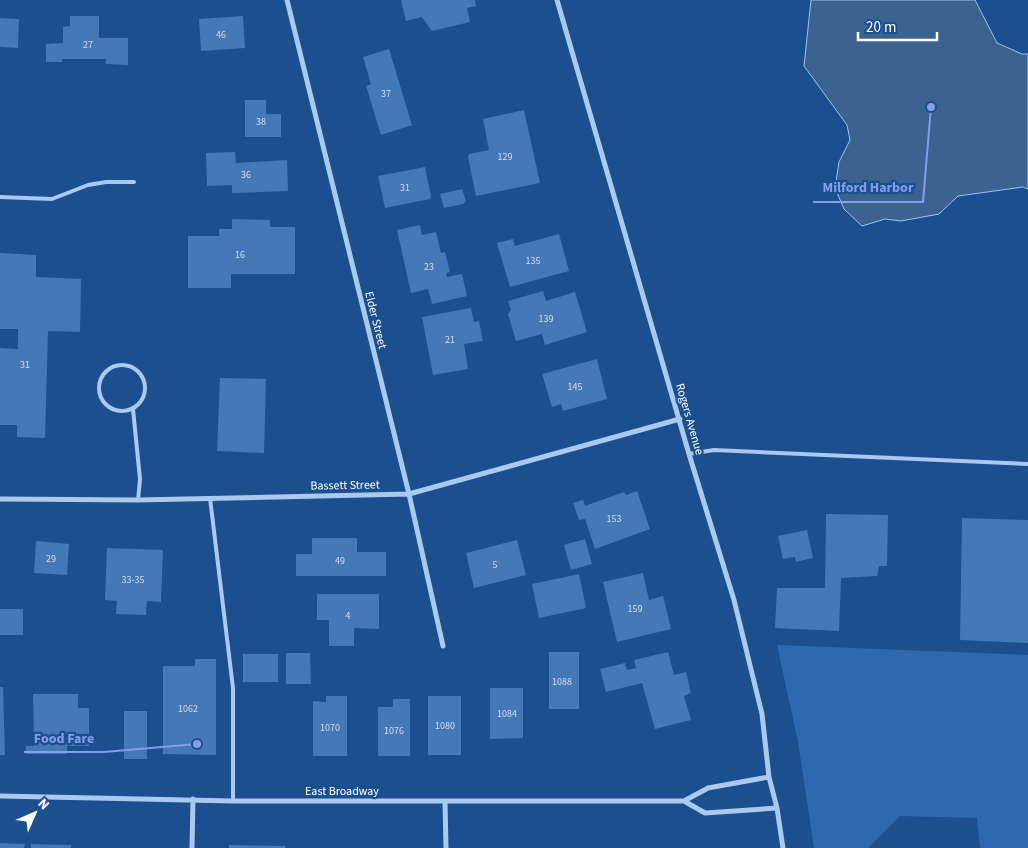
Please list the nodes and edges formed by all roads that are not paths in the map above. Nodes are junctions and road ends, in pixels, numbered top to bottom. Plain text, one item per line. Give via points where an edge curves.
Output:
1 (287, 0) edge
2 (557, 0) edge
3 (134, 182) dead end
4 (0, 197) edge
5 (132, 409) junction
6 (680, 419) junction
7 (689, 454) junction
8 (1028, 464) edge
9 (409, 494) junction
10 (210, 498) junction
11 (0, 499) edge
12 (138, 500) junction
13 (444, 646) dead end
14 (769, 777) junction
15 (0, 796) edge
16 (193, 799) junction
17 (234, 801) junction
18 (684, 801) junction
19 (445, 802) junction
20 (777, 808) junction
21 (192, 848) edge
22 (446, 848) edge
23 (783, 848) edge

1 - 9 street, Elder Street
2 - 6 street, Rogers Avenue
3 - 4 lane via 88,185 52,199
5 - 5 lane via 139,404 146,390 145,382 137,369 130,365 114,365 107,369 99,382 100,397 117,411
5 - 12 lane via 140,479
6 - 7 street, Rogers Avenue
6 - 9 street, Bassett Street
7 - 8 lane via 714,450
7 - 14 street, Rogers Avenue via 734,600 762,714
9 - 10 street, Bassett Street
9 - 13 street, Elder Street
10 - 12 street, Bassett Street
10 - 17 lane via 232,688
11 - 12 street, Bassett Street
14 - 18 street, East Broadway via 708,788
14 - 20 street, Rogers Avenue
15 - 16 street, East Broadway
16 - 17 street, East Broadway
16 - 21 street
17 - 19 street, East Broadway
18 - 19 street, East Broadway
18 - 20 street, East Broadway via 705,813
19 - 22 street
20 - 23 street, Rogers Avenue

